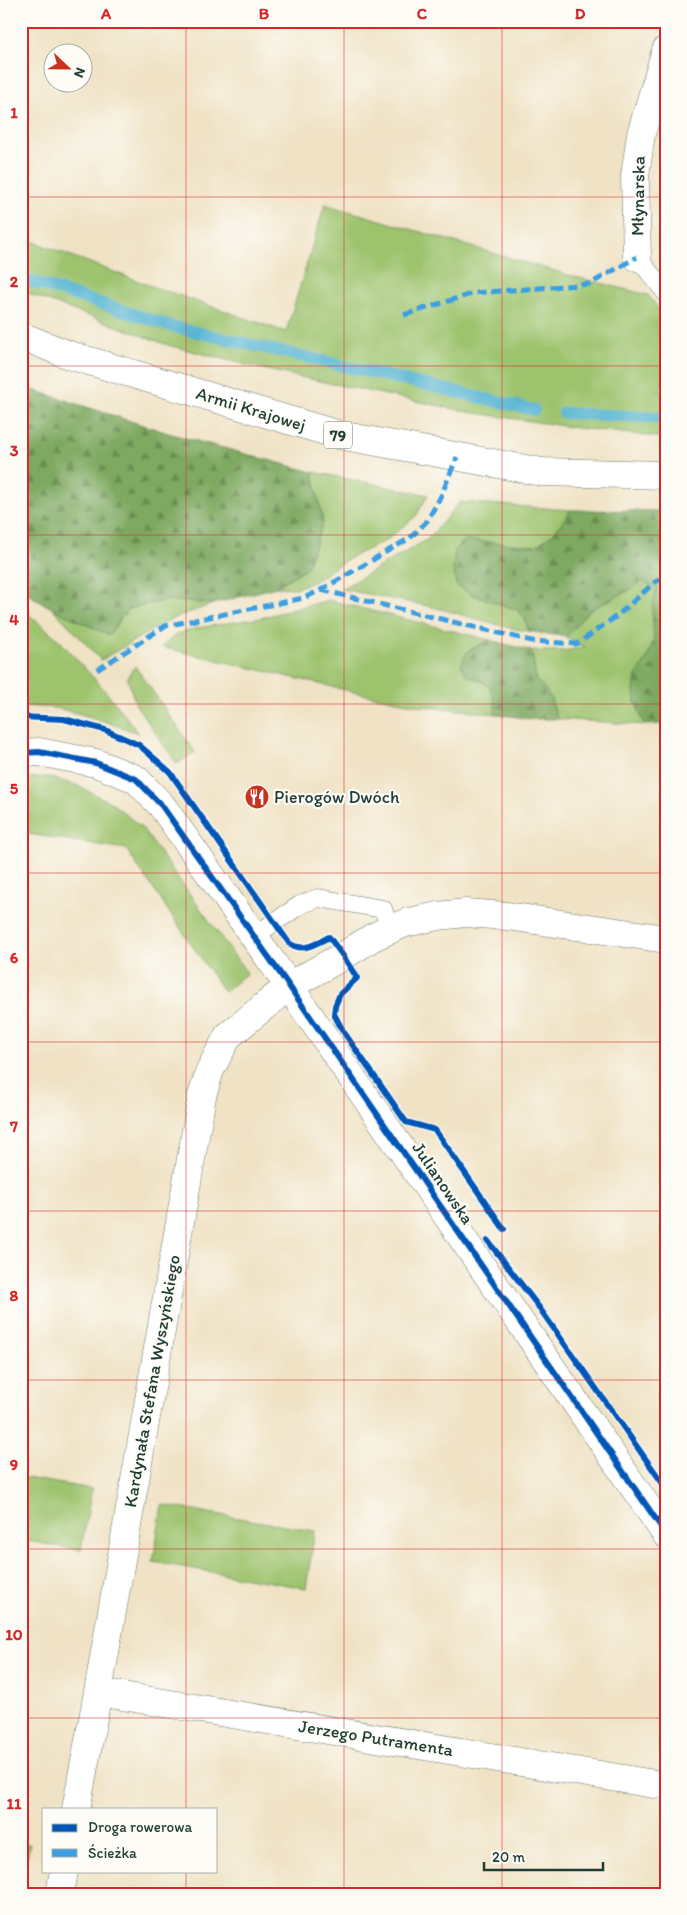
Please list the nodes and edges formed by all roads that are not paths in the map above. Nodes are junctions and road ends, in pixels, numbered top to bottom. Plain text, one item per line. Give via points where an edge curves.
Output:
1 (666, 50) edge
2 (637, 257) joint
3 (666, 293) edge
4 (21, 336) edge
5 (666, 475) edge
6 (21, 753) edge
7 (390, 930) junction
8 (254, 936) junction
9 (666, 939) edge
10 (289, 986) junction
11 (666, 1534) edge
12 (98, 1692) junction
13 (654, 1784) dead end
14 (76, 1808) edge
15 (64, 1872) edge
16 (60, 1894) edge

1 - 2 street, Młynarska via 640,142 635,176
2 - 3 lane
4 - 5 street, Armii Krajowej / 79 via 69,355 339,435 542,472
6 - 8 street, Julianowska via 39,752 96,763 136,779 162,806
7 - 8 lane via 383,909 318,898 300,905
7 - 9 street via 405,923 465,913
7 - 10 street
8 - 10 street, Julianowska
10 - 11 street, Julianowska
10 - 12 street, Kardynała Stefana Wyszyńskiego via 228,1036 210,1070 202,1096
12 - 13 street, Jerzego Putramenta
12 - 14 street, Kardynała Stefana Wyszyńskiego
15 - 16 street

